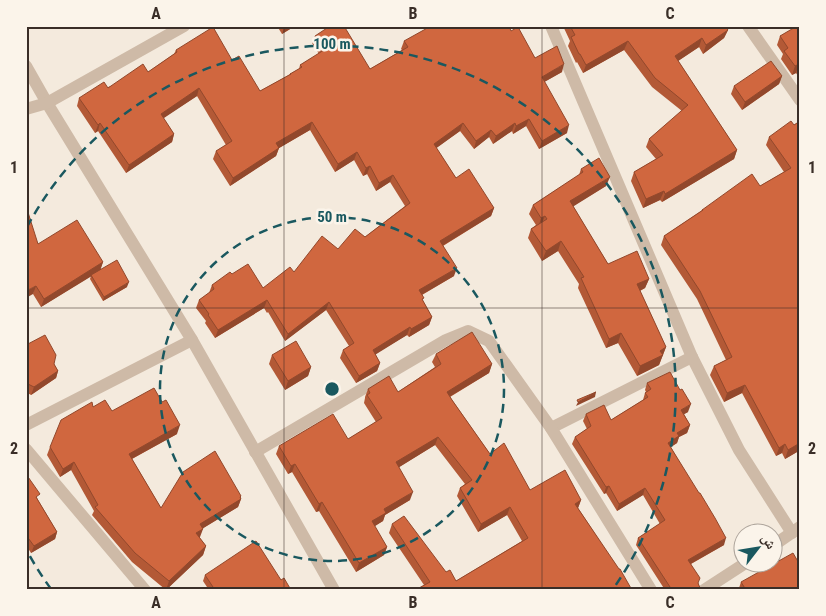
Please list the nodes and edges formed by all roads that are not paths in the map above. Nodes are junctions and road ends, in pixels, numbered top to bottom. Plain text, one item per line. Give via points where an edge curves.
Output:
1 (184, 26) edge
2 (551, 26) edge
3 (748, 26) edge
4 (26, 66) edge
5 (800, 100) edge
6 (47, 103) junction
7 (26, 108) edge
8 (192, 340) junction
9 (692, 358) junction
10 (26, 426) edge
11 (551, 428) junction
12 (26, 449) edge
13 (255, 452) junction
14 (796, 530) edge
15 (784, 538) edge
16 (734, 570) edge
17 (145, 590) edge
18 (334, 590) edge
19 (651, 590) edge
20 (704, 590) edge

1 - 6 street
2 - 9 street
3 - 5 street
4 - 6 street
6 - 7 street
6 - 8 street
8 - 10 street
8 - 13 street
9 - 11 street
9 - 14 street via 739,450
11 - 13 street via 489,341 468,331 446,340
11 - 19 street
12 - 17 street
13 - 18 street
14 - 15 street
16 - 20 street

